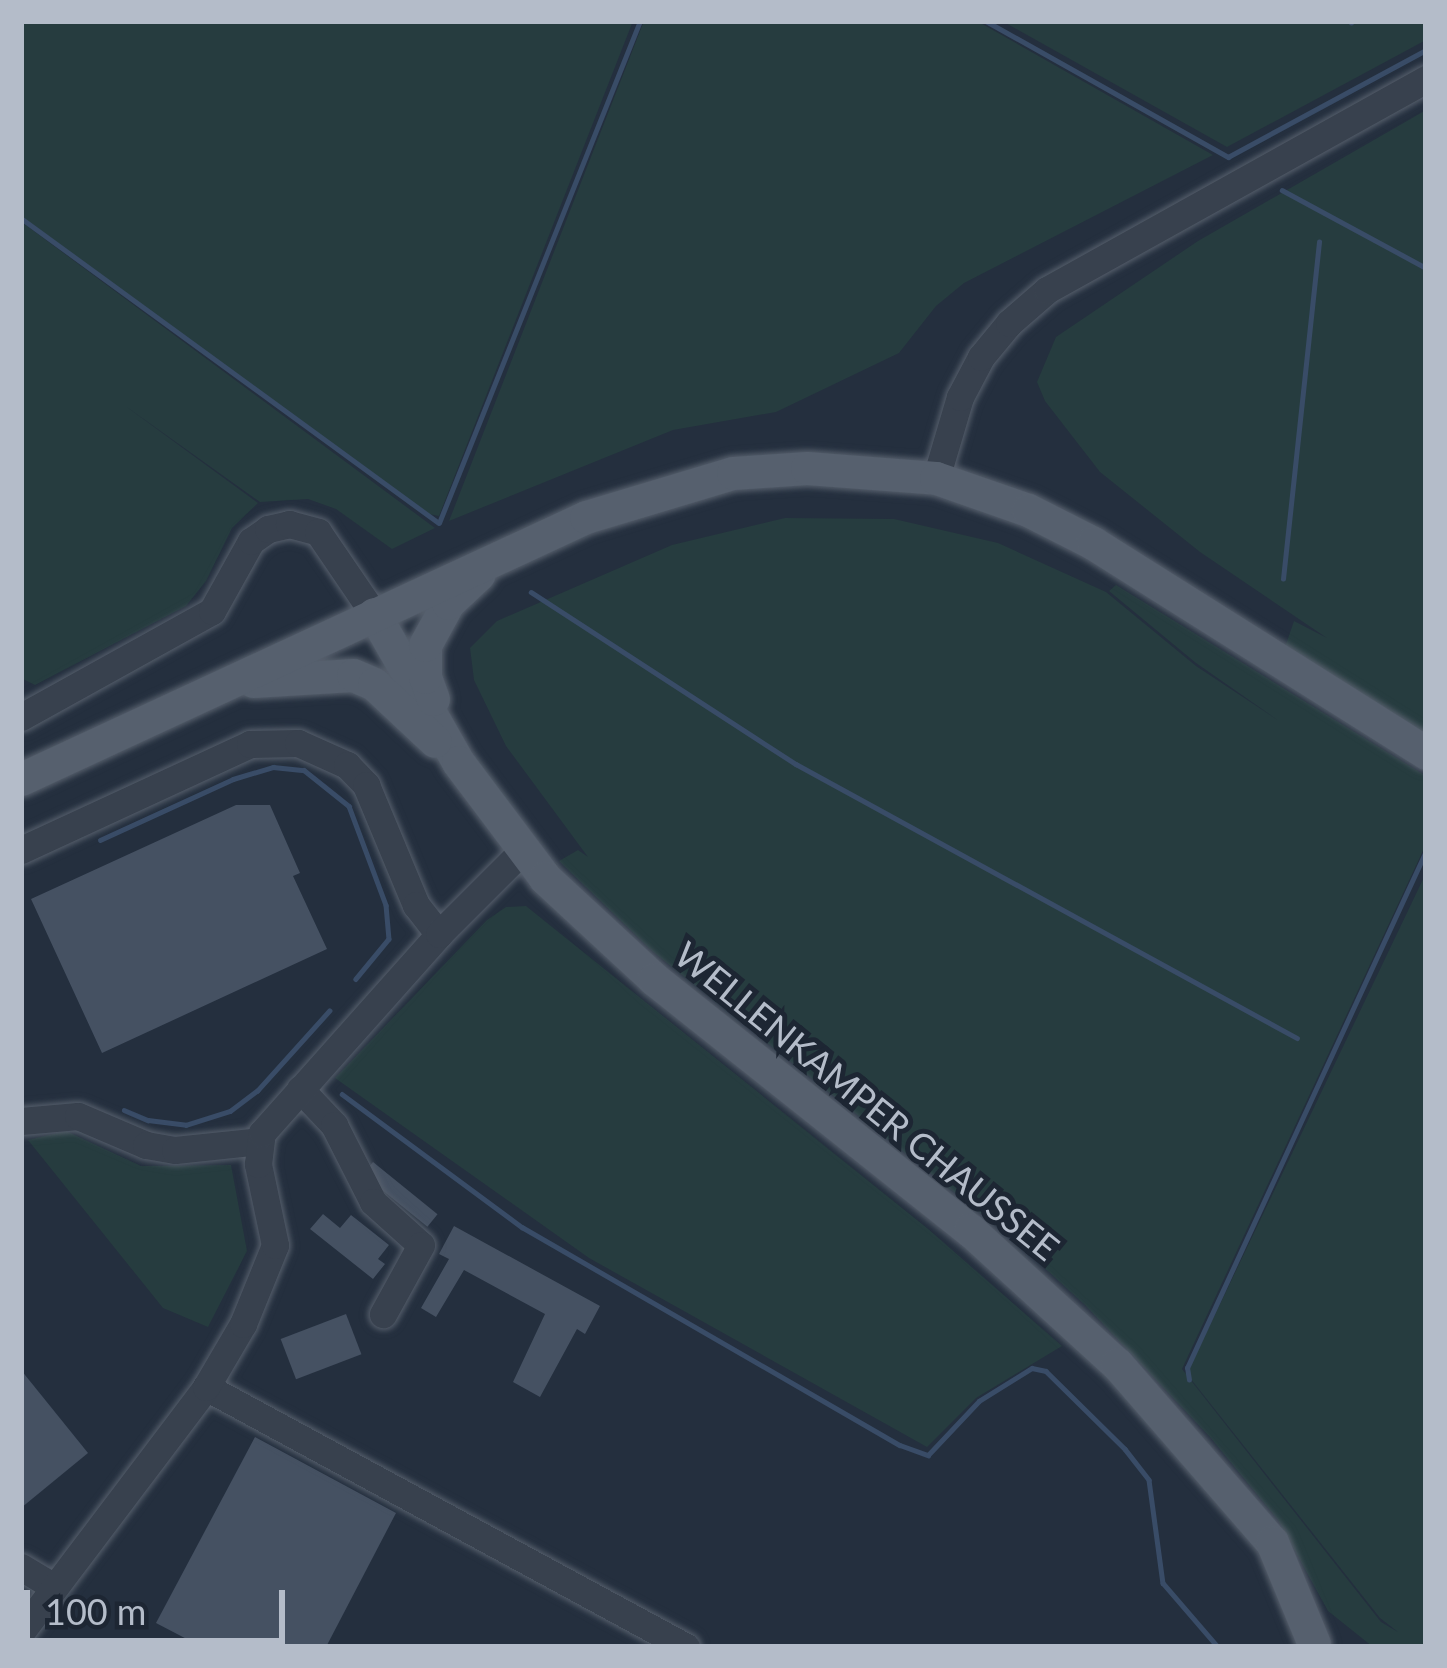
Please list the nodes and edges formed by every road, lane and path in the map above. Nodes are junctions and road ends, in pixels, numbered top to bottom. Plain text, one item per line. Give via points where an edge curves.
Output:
1 (1426, 79) edge
2 (936, 478) junction
3 (499, 555) junction
4 (374, 614) junction
5 (220, 685) junction
6 (21, 716) edge
7 (1426, 753) edge
8 (458, 762) junction
9 (21, 779) edge
10 (21, 850) edge
11 (521, 851) junction
12 (439, 934) junction
13 (300, 1089) junction
14 (21, 1121) edge
15 (260, 1141) junction
16 (383, 1314) dead end
17 (206, 1387) junction
18 (21, 1567) edge
19 (52, 1586) junction
20 (21, 1632) edge
21 (1314, 1646) edge
22 (686, 1647) edge

1 - 2 street via 1047,290 982,357 960,397
2 - 3 main road via 807,468 733,473 586,517
2 - 7 main road via 1028,510 1093,544
3 - 4 main road
3 - 8 main road via 448,603 425,646 425,677
4 - 5 main road
4 - 6 street via 318,532 289,524 268,529 251,541 212,611
4 - 8 main road, WELLENKAMPER CHAUSSEE
5 - 8 main road via 353,675 374,684
5 - 9 main road
8 - 11 main road, WELLENKAMPER CHAUSSEE
10 - 12 street via 250,744 298,743 347,765 366,785 416,905
11 - 12 street
11 - 21 main road, WELLENKAMPER CHAUSSEE via 654,979 970,1230 1118,1364 1272,1542
12 - 13 street
13 - 15 street
13 - 16 street via 334,1125 373,1202 422,1245
14 - 15 street via 78,1116 175,1150
15 - 17 street via 274,1245 243,1324
17 - 19 street
17 - 22 street
18 - 19 street
19 - 20 street

